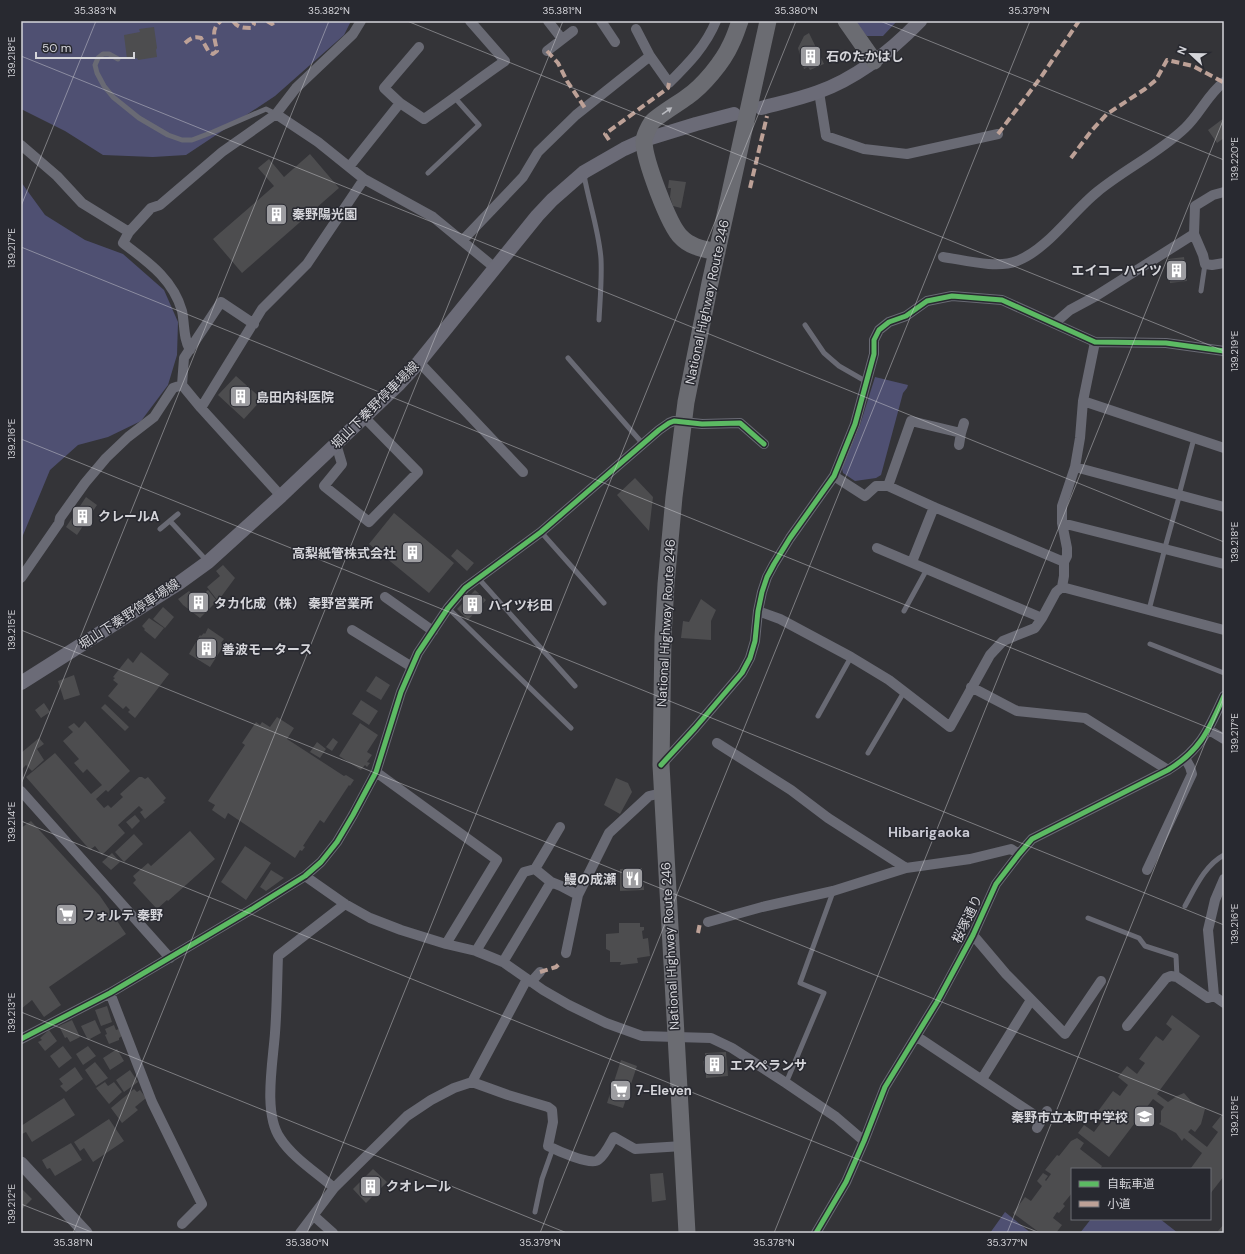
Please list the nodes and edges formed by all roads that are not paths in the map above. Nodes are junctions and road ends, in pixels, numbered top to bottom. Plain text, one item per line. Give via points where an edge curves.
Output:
1 (360, 21) edge
2 (470, 21) edge
3 (548, 21) edge
4 (601, 21) edge
5 (716, 21) edge
6 (740, 21) edge
7 (768, 21) edge
8 (846, 21) edge
9 (920, 21) edge
10 (636, 29) dead end
11 (573, 31) dead end
12 (562, 39) junction
13 (615, 42) dead end
14 (419, 47) dead end
15 (547, 51) dead end
16 (650, 56) junction
17 (118, 58) dead end
18 (874, 61) junction
19 (1224, 82) edge
20 (819, 92) junction
21 (455, 98) junction
22 (400, 103) junction
23 (762, 108) dead end
24 (276, 114) junction
25 (734, 114) dead end
26 (998, 134) dead end
27 (644, 140) junction
28 (21, 145) edge
29 (349, 167) junction
30 (584, 172) junction
31 (428, 173) dead end
32 (364, 179) junction
33 (1224, 192) edge
34 (129, 232) junction
35 (1194, 234) junction
36 (462, 241) junction
37 (717, 252) junction
38 (943, 257) dead end
39 (1224, 263) edge
40 (1205, 264) junction
41 (495, 268) junction
42 (1201, 290) dead end
43 (599, 320) dead end
44 (1055, 323) junction
45 (254, 324) junction
46 (805, 325) dead end
47 (1095, 342) junction
48 (190, 350) junction
49 (1224, 351) edge
50 (568, 358) dead end
51 (419, 362) junction
52 (867, 382) junction
53 (182, 385) junction
54 (1083, 401) junction
55 (201, 408) junction
56 (364, 417) junction
57 (683, 422) junction
58 (964, 423) dead end
59 (961, 433) junction
60 (1194, 441) junction
61 (336, 444) junction
62 (643, 444) junction
63 (764, 444) dead end
64 (959, 445) dead end
65 (1224, 448) edge
66 (1075, 467) junction
67 (523, 472) dead end
68 (834, 476) junction
69 (888, 486) junction
70 (1180, 494) junction
71 (280, 496) junction
72 (934, 507) junction
73 (1224, 507) edge
74 (178, 514) dead end
75 (170, 522) junction
76 (1062, 522) junction
77 (160, 529) dead end
78 (541, 532) junction
79 (877, 548) dead end
80 (1165, 548) junction
81 (208, 562) junction
82 (912, 562) junction
83 (1064, 562) junction
84 (1224, 564) edge
85 (927, 569) junction
86 (21, 578) edge
87 (478, 578) junction
88 (1062, 587) junction
89 (385, 597) dead end
90 (604, 603) dead end
91 (448, 608) junction
92 (1150, 608) junction
93 (758, 611) junction
94 (904, 611) dead end
95 (1042, 618) junction
96 (352, 630) dead end
97 (1224, 630) edge
98 (433, 631) junction
99 (1150, 644) dead end
100 (851, 657) junction
101 (412, 667) junction
102 (1224, 673) edge
103 (21, 683) edge
104 (575, 686) dead end
105 (971, 687) junction
106 (904, 692) junction
107 (1224, 696) edge
108 (818, 716) dead end
109 (571, 728) dead end
110 (1209, 730) junction
111 (1224, 739) edge
112 (717, 743) dead end
113 (868, 753) dead end
114 (1185, 758) junction
115 (661, 765) junction
116 (1168, 770) junction
117 (376, 772) junction
118 (21, 791) edge
119 (662, 793) junction
120 (560, 827) dead end
121 (1019, 854) junction
122 (1224, 855) edge
123 (906, 868) junction
124 (536, 869) junction
125 (1147, 870) dead end
126 (305, 876) junction
127 (1224, 879) edge
128 (551, 882) junction
129 (833, 891) junction
130 (578, 895) junction
131 (1220, 901) edge
132 (345, 904) junction
133 (1186, 906) dead end
134 (1088, 918) dead end
135 (708, 922) dead end
136 (973, 935) junction
137 (446, 944) junction
138 (476, 951) junction
139 (566, 954) dead end
140 (170, 958) junction
141 (503, 962) junction
142 (540, 972) dead end
143 (1177, 977) junction
144 (529, 981) junction
145 (1101, 981) dead end
146 (110, 993) junction
147 (1214, 996) junction
148 (1031, 1000) junction
149 (1224, 1004) edge
150 (1127, 1026) dead end
151 (916, 1036) junction
152 (675, 1037) junction
153 (21, 1039) edge
154 (982, 1079) junction
155 (472, 1082) junction
156 (786, 1083) junction
157 (1047, 1111) dead end
158 (864, 1141) junction
159 (683, 1146) junction
160 (553, 1148) junction
161 (21, 1163) edge
162 (334, 1188) junction
163 (535, 1212) dead end
164 (314, 1216) junction
165 (182, 1224) dead end
166 (86, 1233) edge
167 (300, 1233) edge
168 (333, 1233) edge
169 (688, 1233) edge
170 (816, 1233) edge

1 - 24 street via 353,34 296,88
2 - 21 street via 505,61
3 - 12 street
4 - 13 street
5 - 16 street via 705,43 689,64 669,83
27 -> 6 highway via 652,122 689,96 709,77 731,45
7 - 37 highway, National Highway Route 246
8 - 18 highway
9 - 18 main road via 898,43
10 - 16 street
11 - 12 street
12 - 15 street
14 - 22 street via 384,88
16 - 36 street via 576,115 548,142 538,152 523,177
17 - 24 lane via 110,54 103,54 98,58 95,65 104,86 113,97 139,118 182,140 192,140 206,135 266,109
18 - 20 main road via 854,75
19 - 38 street via 1215,89 1186,128 1097,192 1037,250 1017,261 997,264
20 - 23 main road
20 - 26 street via 826,136 864,149 907,154
21 - 22 street via 424,119
21 - 31 lane via 479,125
22 - 29 street
24 - 29 street via 318,142
24 - 34 street via 222,152 160,205 151,208
25 - 27 main road, 堀山下秦野停車場線
27 - 30 main road, 堀山下秦野停車場線
27 - 37 highway via 663,206 673,227 680,237 694,246
28 - 34 street via 57,176 82,203
29 - 32 street
30 - 41 main road, 堀山下秦野停車場線 via 537,216
30 - 43 lane via 601,259
32 - 36 street via 433,217
32 - 45 street via 307,264 262,309
33 - 35 street via 1195,206
34 - 48 street via 123,243 155,268 169,283 179,302 185,342
35 - 40 street
35 - 44 street via 1070,310
36 - 41 street
37 - 57 highway, National Highway Route 246
39 - 40 street
40 - 42 lane
41 - 51 main road, 堀山下秦野停車場線
44 - 47 street
44 - 52 street via 1002,300 952,296 927,301 879,330 874,340 874,354
45 - 48 street via 221,302
45 - 55 street
46 - 52 lane via 824,353 839,366
47 - 49 street via 1166,343
47 - 54 street
48 - 53 street via 184,358
50 - 62 lane
51 - 56 main road, 堀山下秦野停車場線
51 - 67 street
52 - 68 street via 855,424
53 - 55 street
53 - 86 street via 172,388 154,417 122,442 85,482
54 - 60 street
54 - 66 street
55 - 71 street
56 - 61 main road, 堀山下秦野停車場線
56 - 61 street via 418,472 369,522 324,486 342,464
57 - 62 street via 669,423
57 - 63 street via 740,423
57 - 115 highway, National Highway Route 246 via 674,497 663,637
58 - 59 street
59 - 64 street
59 - 69 street via 911,421
60 - 65 street
60 - 70 lane
61 - 71 main road, 堀山下秦野停車場線
62 - 78 street
66 - 70 street
66 - 76 street via 1062,506
68 - 69 street via 866,496 876,486
68 - 93 street via 774,564 762,592
69 - 72 street
70 - 73 street
70 - 80 lane
71 - 81 main road, 堀山下秦野停車場線
72 - 82 street
72 - 83 street
74 - 75 lane
75 - 77 lane
75 - 81 lane
76 - 80 street
76 - 83 street via 1067,548
78 - 87 street
78 - 90 lane
79 - 82 street
80 - 84 street
80 - 92 lane
81 - 103 main road, 堀山下秦野停車場線
82 - 85 street
83 - 88 street
85 - 94 lane
85 - 95 street
87 - 91 street via 465,588
87 - 104 lane
88 - 92 street
88 - 95 street via 1056,592
89 - 98 street
91 - 98 street
91 - 109 lane
92 - 97 street
93 - 100 street via 780,619
93 - 115 street via 755,641 742,673
95 - 105 street via 1035,628 1003,641 990,655
96 - 101 street
98 - 101 street
99 - 102 lane
100 - 106 street
100 - 108 lane
101 - 117 street via 401,692
105 - 106 street via 950,727
105 - 116 street via 1017,712 1085,718
106 - 113 lane
107 - 110 street, 桜塚通り
110 - 111 street
110 - 114 street, 桜塚通り
112 - 123 street
114 - 116 street, 桜塚通り
114 - 125 street via 1192,774
115 - 119 highway, National Highway Route 246
116 - 121 street, 桜塚通り via 1032,839
117 - 126 street via 337,842 321,862
117 - 137 street via 497,860
118 - 140 street
119 - 130 street via 649,796 608,833
119 - 152 highway, National Highway Route 246
120 - 124 street
121 - 123 street via 1011,849 970,859
121 - 136 street, 桜塚通り via 996,884
122 - 133 lane via 1217,859 1199,881
123 - 129 street
124 - 128 street
124 - 138 street via 524,872
126 - 132 street
126 - 140 street
127 - 131 street
128 - 130 street
128 - 141 street
129 - 135 street via 762,906
129 - 156 lane via 800,983 824,993
130 - 139 street
131 - 147 street via 1208,930
132 - 137 street via 370,918
132 - 162 street via 278,956 271,1070 273,1123 279,1137 291,1152
134 - 143 lane via 1139,938 1145,946 1176,956
136 - 148 street
136 - 151 street, 桜塚通り
137 - 138 street
138 - 141 street
140 - 146 street
141 - 144 street
142 - 144 street
143 - 147 street via 1208,998
143 - 150 street via 1166,978
144 - 152 street via 606,1023 642,1036
144 - 155 street
145 - 148 street via 1065,1034
146 - 153 street
146 - 165 street via 152,1102 202,1204
147 - 149 street
148 - 154 street
151 - 154 street
151 - 158 street, 桜塚通り via 885,1087
152 - 156 street via 711,1038 732,1048
152 - 159 highway, National Highway Route 246
154 - 157 street via 1040,1124
155 - 160 street via 552,1110 553,1122 548,1146
155 - 162 street via 431,1100 407,1116
156 - 158 street via 836,1117
158 - 170 street, 桜塚通り via 846,1182
159 - 160 street via 635,1149 614,1137 600,1160 596,1162
159 - 169 highway, National Highway Route 246
160 - 163 lane via 542,1179
161 - 166 street
162 - 164 street
164 - 167 street
164 - 168 street

